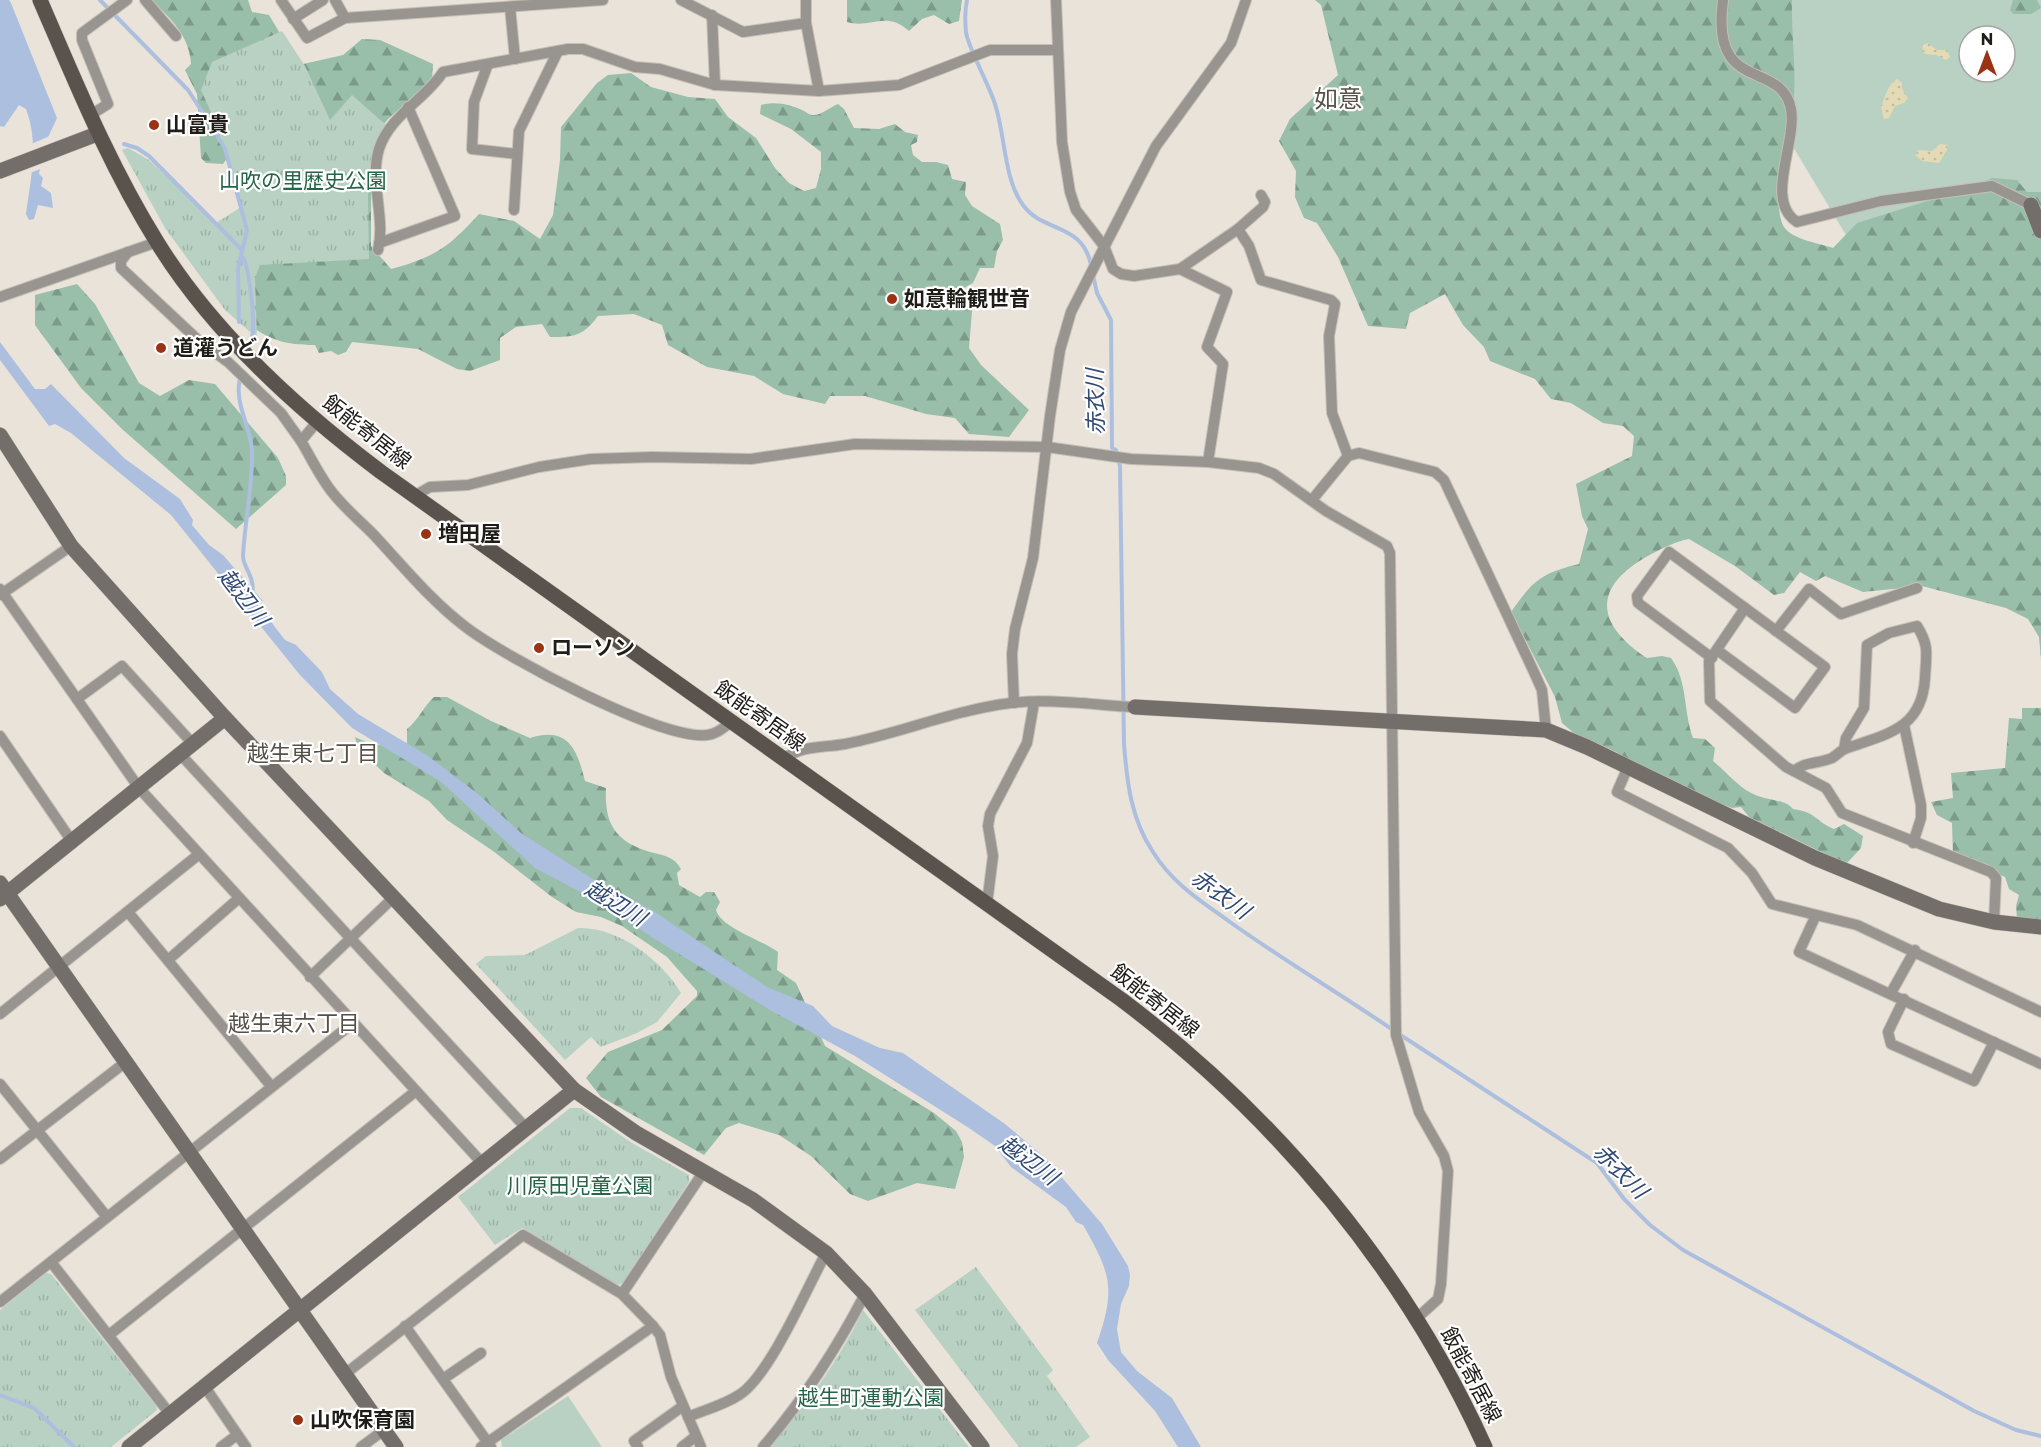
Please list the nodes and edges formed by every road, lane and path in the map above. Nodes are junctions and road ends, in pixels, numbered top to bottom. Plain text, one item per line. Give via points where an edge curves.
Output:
1 (40, 0) edge
2 (127, 0) edge
3 (145, 0) edge
4 (281, 0) edge
5 (323, 0) edge
6 (335, 0) edge
7 (603, 0) edge
8 (681, 0) edge
9 (806, 0) edge
10 (1056, 0) edge
11 (1246, 0) edge
12 (1723, 0) edge
13 (454, 6) edge
14 (510, 7) junction
15 (712, 15) junction
16 (345, 18) junction
17 (293, 19) junction
18 (806, 23) junction
19 (176, 36) dead end
20 (1057, 50) junction
21 (558, 51) junction
22 (515, 59) junction
23 (488, 64) junction
24 (715, 85) junction
25 (819, 91) junction
26 (408, 107) junction
27 (89, 116) junction
28 (98, 134) junction
29 (517, 154) junction
30 (0, 171) edge
31 (1261, 195) dead end
32 (2031, 205) joint
33 (514, 210) dead end
34 (1238, 229) junction
35 (2041, 231) edge
36 (157, 242) junction
37 (1104, 246) junction
38 (128, 252) junction
39 (1180, 269) junction
40 (0, 297) edge
41 (317, 422) junction
42 (0, 435) edge
43 (301, 441) junction
44 (1047, 447) junction
45 (1348, 456) junction
46 (1208, 462) junction
47 (414, 496) junction
48 (1312, 500) junction
49 (71, 546) junction
50 (1917, 588) dead end
51 (1, 592) edge
52 (1745, 608) junction
53 (1776, 631) junction
54 (1714, 654) junction
55 (77, 699) junction
56 (1014, 703) junction
57 (1034, 703) junction
58 (1135, 707) joint
59 (225, 718) junction
60 (731, 722) junction
61 (1394, 722) junction
62 (1904, 725) junction
63 (1546, 730) junction
64 (0, 736) edge
65 (1844, 749) junction
66 (187, 750) junction
67 (784, 759) junction
68 (1628, 767) junction
69 (1794, 771) junction
70 (139, 788) junction
71 (73, 843) junction
72 (1913, 843) junction
73 (198, 855) junction
74 (2, 892) edge
75 (393, 898) junction
76 (238, 899) junction
77 (987, 904) junction
78 (128, 912) junction
79 (1816, 915) junction
80 (1994, 922) junction
81 (2041, 927) edge
82 (351, 939) junction
83 (1915, 950) junction
84 (168, 960) junction
85 (60, 966) junction
86 (310, 977) junction
87 (1892, 993) junction
88 (1904, 999) junction
89 (2041, 1012) edge
90 (0, 1014) edge
91 (353, 1023) junction
92 (1994, 1042) junction
93 (127, 1061) junction
94 (2041, 1064) edge
95 (0, 1084) edge
96 (271, 1086) junction
97 (574, 1090) junction
98 (416, 1091) junction
99 (527, 1129) junction
100 (37, 1130) junction
101 (190, 1151) junction
102 (0, 1159) edge
103 (483, 1164) junction
104 (704, 1171) junction
105 (107, 1217) junction
106 (242, 1228) junction
107 (826, 1253) junction
108 (51, 1262) junction
109 (622, 1294) junction
110 (865, 1294) junction
111 (2, 1297) edge
112 (300, 1310) junction
113 (1416, 1319) junction
114 (405, 1326) junction
115 (652, 1326) junction
116 (109, 1335) junction
117 (481, 1353) dead end
118 (345, 1374) junction
119 (443, 1379) junction
120 (205, 1387) junction
121 (683, 1406) junction
122 (170, 1414) junction
123 (688, 1418) junction
124 (384, 1430) junction
125 (237, 1435) junction
126 (696, 1436) junction
127 (487, 1446) edge
128 (129, 1447) edge
129 (221, 1447) edge
130 (246, 1447) edge
131 (361, 1447) edge
132 (396, 1447) edge
133 (638, 1447) edge
134 (682, 1447) edge
135 (701, 1447) edge
136 (763, 1447) edge
137 (982, 1447) edge
138 (1485, 1447) edge

1 - 27 main road, 飯能寄居線
2 - 27 street via 82,33 108,104
3 - 19 street
4 - 17 street
5 - 17 street
6 - 16 street
7 - 14 street
8 - 15 street
9 - 18 street
10 - 20 street
11 - 37 street via 1231,44 1156,146
12 - 32 street via 1720,21 1725,50 1738,67 1775,84 1791,109 1792,127 1782,189 1783,207 1797,222 1881,201 1992,186
13 - 14 street
13 - 16 street
14 - 22 street
15 - 18 street via 743,32
15 - 24 street
16 - 17 street via 307,38
18 - 25 street
20 - 25 street via 990,50 899,85
20 - 37 street via 1062,142 1070,192 1080,217
21 - 22 street
21 - 24 street via 583,49 635,67 660,69
21 - 29 street via 519,131
22 - 23 street
23 - 26 street via 443,72 434,86
23 - 29 street via 474,102 472,148
24 - 25 street
26 - 26 street via 379,149 375,175 379,247 455,216
27 - 28 main road, 飯能寄居線
28 - 30 street
28 - 36 main road, 飯能寄居線
29 - 33 street
31 - 34 street via 1263,207
32 - 35 street
34 - 39 street
34 - 45 street via 1262,280 1335,304 1329,336 1332,413
36 - 38 street
36 - 41 main road, 飯能寄居線 via 215,318
37 - 39 street via 1113,269 1121,274 1148,276
37 - 44 street via 1071,312 1060,350
38 - 40 street
38 - 43 street via 121,268 199,341 228,362 281,413
39 - 46 street via 1227,292 1207,347 1223,364
41 - 43 street
41 - 47 main road, 飯能寄居線
42 - 49 street
43 - 60 street via 330,489 420,585 466,627 615,709 676,730 706,735
44 - 46 street via 1131,459
44 - 47 street via 855,444 751,459 591,459 468,485 430,487
44 - 56 street via 1033,558 1015,629
45 - 48 street
45 - 63 street via 1359,453 1413,466 1435,472 1444,480 1542,690
46 - 48 street via 1260,468
47 - 60 main road, 飯能寄居線
48 - 61 street via 1387,546 1390,553
49 - 51 street
49 - 59 street
50 - 53 street via 1841,614 1809,589
51 - 55 street
52 - 53 street
52 - 54 street
52 - 54 street via 1669,552 1637,596 1638,603
53 - 54 street via 1825,667 1795,708
54 - 69 street via 1707,674 1710,700
55 - 66 street via 122,666
55 - 70 street
56 - 57 street
56 - 67 street via 927,721 846,744 798,750
57 - 58 street
57 - 77 street via 1027,743 990,814 993,856
58 - 61 street
59 - 66 street
59 - 75 street
60 - 67 main road, 飯能寄居線
61 - 63 street
61 - 113 street via 1396,1035 1419,1112 1444,1156 1448,1171 1440,1292 1438,1299
62 - 65 street via 1881,738
62 - 65 street via 1924,696 1927,643 1917,626 1889,633 1867,645 1864,708 1846,738
62 - 72 street via 1921,806
63 - 68 street
64 - 71 street
65 - 69 street via 1833,758 1803,763
66 - 70 street
66 - 82 street
67 - 77 main road, 飯能寄居線
68 - 79 street via 1617,792 1728,848 1752,873 1772,904
68 - 80 street via 1815,858 1939,909
69 - 72 street via 1826,788 1842,813
70 - 71 street
70 - 73 street
71 - 74 street
72 - 80 street via 1991,872 1996,878
73 - 76 street
73 - 78 street
74 - 85 street
75 - 82 street
75 - 97 street
76 - 84 street
76 - 86 street
77 - 113 main road, 飯能寄居線 via 1144,1017 1246,1107 1295,1157 1340,1212
78 - 84 street
78 - 85 street
79 - 83 street via 1857,925
79 - 87 street via 1799,952
80 - 81 street
82 - 86 street
82 - 99 street
83 - 87 street
83 - 89 street
84 - 96 street
85 - 90 street
85 - 93 street
86 - 91 street
87 - 88 street
88 - 92 street
88 - 92 street via 1888,1032 1892,1044 1974,1081
91 - 96 street
91 - 98 street
92 - 94 street
93 - 100 street
93 - 101 street
95 - 100 street
96 - 101 street
97 - 99 street
97 - 104 street via 636,1133
98 - 103 street
98 - 106 street
99 - 103 street
100 - 102 street
100 - 105 street
101 - 105 street
101 - 106 street
103 - 112 street
104 - 107 street
104 - 109 street
105 - 108 street
106 - 112 street
106 - 116 street
107 - 110 street
107 - 123 street via 752,1383 740,1395
108 - 111 street
108 - 116 street
109 - 114 street via 523,1235
109 - 115 street
110 - 136 street via 814,1384
110 - 137 street
112 - 118 street
112 - 120 street
113 - 138 main road, 飯能寄居線
114 - 118 street
114 - 119 street
115 - 121 street via 660,1335
115 - 127 street
116 - 122 street
117 - 119 street
118 - 124 street
119 - 127 street
120 - 122 street
120 - 125 street
121 - 123 street
121 - 133 street via 634,1441
122 - 128 street
123 - 126 street
124 - 131 street
124 - 132 street
125 - 129 street
125 - 130 street
126 - 134 street
126 - 135 street

